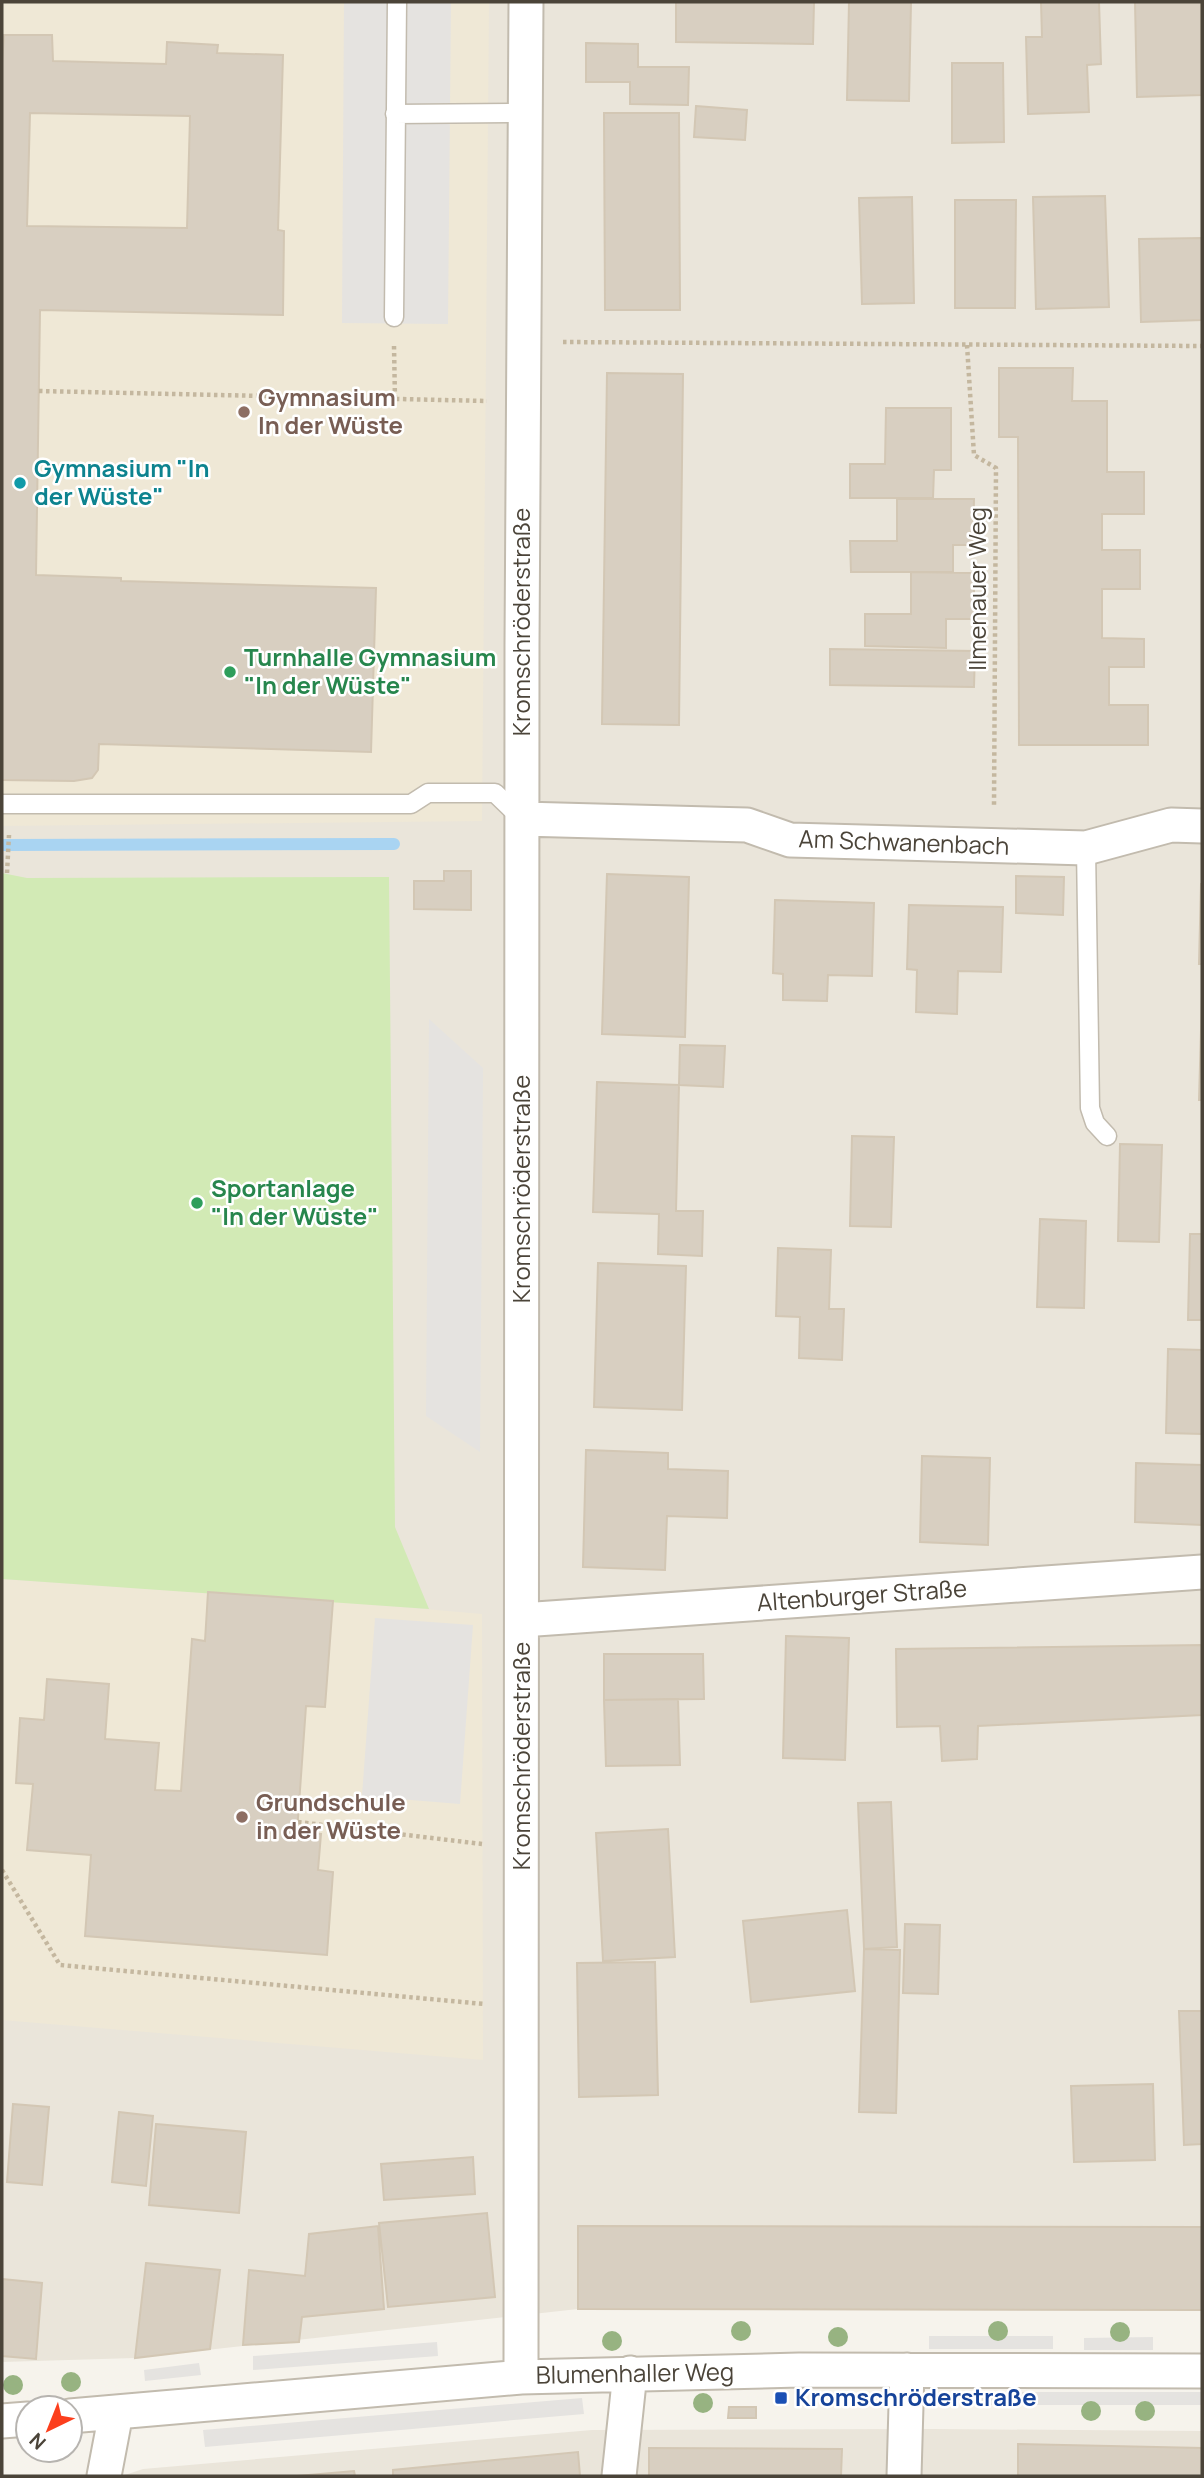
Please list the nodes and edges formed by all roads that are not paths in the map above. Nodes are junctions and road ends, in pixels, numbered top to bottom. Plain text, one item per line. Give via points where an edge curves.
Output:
1 (397, 2) edge
2 (526, 2) edge
3 (524, 113) junction
4 (395, 114) junction
5 (394, 317) road end
6 (2, 804) edge
7 (522, 819) junction
8 (1202, 826) edge
9 (1086, 848) junction
10 (1107, 1136) dead end
11 (1202, 1572) edge
12 (522, 1620) junction
13 (907, 2370) junction
14 (1202, 2371) edge
15 (630, 2373) junction
16 (521, 2377) junction
17 (116, 2413) junction
18 (84, 2415) edge
19 (104, 2476) edge
20 (619, 2476) edge
21 (904, 2476) edge

1 - 4 lane
2 - 3 street, Kromschröderstraße
3 - 4 lane
3 - 7 street, Kromschröderstraße
4 - 5 lane
6 - 7 lane via 411,804 428,793 495,793
7 - 9 street, Am Schwanenbach via 747,825 790,841
7 - 12 street, Kromschröderstraße
8 - 9 street, Am Schwanenbach via 1171,825
9 - 10 lane via 1090,1108 1095,1123
11 - 12 street, Altenburger Straße
12 - 16 street, Kromschröderstraße
13 - 14 street, Blumenhaller Weg
13 - 15 street, Blumenhaller Weg
13 - 21 street
15 - 16 street, Blumenhaller Weg
15 - 20 street
16 - 17 street, Blumenhaller Weg
17 - 18 street, Blumenhaller Weg
17 - 19 street

